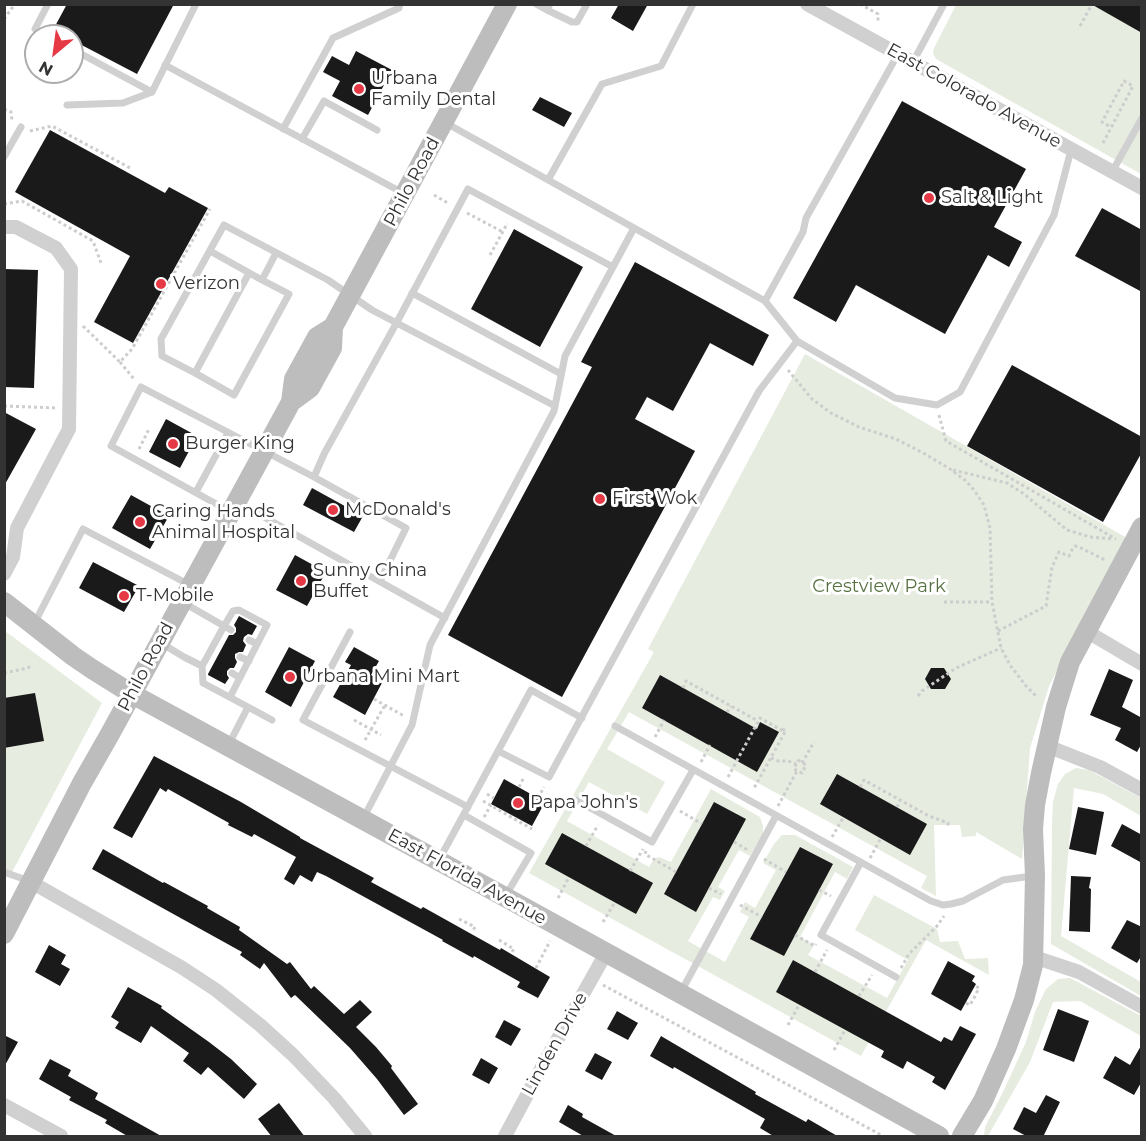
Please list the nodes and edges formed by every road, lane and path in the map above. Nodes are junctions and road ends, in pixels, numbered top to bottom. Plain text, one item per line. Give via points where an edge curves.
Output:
1 (15, 4) edge
2 (48, 4) edge
3 (196, 4) edge
4 (400, 4) edge
5 (536, 4) edge
6 (587, 4) edge
7 (693, 4) edge
8 (807, 4) edge
9 (861, 4) edge
10 (944, 4) edge
11 (1092, 4) edge
12 (502, 6) edge
13 (549, 7) edge
14 (4, 20) edge
15 (878, 21) dead end
16 (38, 24) edge
17 (1080, 26) dead end
18 (898, 54) junction
19 (84, 55) edge
20 (913, 63) junction
21 (165, 65) junction
22 (152, 92) junction
23 (68, 105) dead end
24 (4, 109) edge
25 (1142, 118) edge
26 (444, 122) junction
27 (21, 127) junction
28 (1111, 127) junction
29 (283, 129) junction
30 (377, 130) dead end
31 (302, 139) junction
32 (1102, 143) dead end
33 (1071, 150) junction
34 (4, 157) edge
35 (132, 169) dead end
36 (1112, 172) junction
37 (548, 180) junction
38 (1142, 188) edge
39 (405, 194) junction
40 (4, 204) edge
41 (210, 209) dead end
42 (4, 227) edge
43 (634, 228) junction
44 (517, 229) dead end
45 (210, 251) junction
46 (276, 253) junction
47 (490, 255) dead end
48 (101, 263) dead end
49 (613, 267) junction
50 (249, 273) junction
51 (262, 280) junction
52 (412, 293) junction
53 (350, 296) junction
54 (765, 301) junction
55 (71, 313) junction
56 (397, 322) junction
57 (797, 341) junction
58 (120, 362) junction
59 (781, 363) junction
60 (195, 374) junction
61 (561, 374) junction
62 (141, 387) junction
63 (937, 405) junction
64 (4, 406) edge
65 (555, 406) junction
66 (69, 409) junction
67 (149, 429) dead end
68 (228, 433) junction
69 (263, 451) junction
70 (134, 458) junction
71 (950, 469) junction
72 (314, 477) junction
73 (196, 492) junction
74 (234, 507) junction
75 (1142, 527) edge
76 (1123, 544) junction
77 (1105, 560) dead end
78 (4, 574) edge
79 (380, 582) junction
80 (186, 594) junction
81 (4, 602) edge
82 (944, 602) dead end
83 (992, 602) junction
84 (445, 618) junction
85 (34, 626) junction
86 (224, 626) junction
87 (231, 630) dead end
88 (997, 631) junction
89 (1086, 631) junction
90 (350, 632) dead end
91 (249, 640) dead end
92 (160, 642) junction
93 (214, 642) junction
94 (257, 644) junction
95 (222, 647) dead end
96 (1001, 648) junction
97 (240, 657) dead end
98 (206, 659) junction
99 (249, 661) junction
100 (214, 663) dead end
101 (32, 664) dead end
102 (1142, 664) edge
103 (202, 666) junction
104 (4, 673) edge
105 (232, 673) dead end
106 (240, 678) junction
107 (683, 688) dead end
108 (132, 694) junction
109 (918, 696) dead end
110 (1036, 696) dead end
111 (230, 698) junction
112 (374, 699) dead end
113 (385, 705) junction
114 (731, 706) junction
115 (248, 707) junction
116 (727, 712) dead end
117 (582, 718) junction
118 (272, 720) dead end
119 (354, 720) dead end
120 (664, 720) dead end
121 (414, 721) junction
122 (758, 722) junction
123 (615, 726) dead end
124 (786, 726) dead end
125 (371, 729) junction
126 (783, 731) junction
127 (381, 735) dead end
128 (814, 742) dead end
129 (710, 745) dead end
130 (228, 746) junction
131 (650, 746) junction
132 (1047, 746) junction
133 (359, 749) junction
134 (498, 751) junction
135 (771, 758) junction
136 (802, 763) junction
137 (796, 764) junction
138 (391, 766) junction
139 (695, 771) junction
140 (796, 773) junction
141 (723, 786) junction
142 (860, 787) dead end
143 (1142, 790) edge
144 (474, 796) junction
145 (576, 800) dead end
146 (748, 800) junction
147 (900, 801) junction
148 (468, 807) junction
149 (672, 807) junction
150 (897, 807) dead end
151 (464, 815) junction
152 (603, 815) junction
153 (775, 815) junction
154 (843, 818) dead end
155 (363, 819) junction
156 (702, 824) dead end
157 (948, 828) dead end
158 (532, 829) dead end
159 (881, 838) dead end
160 (650, 841) junction
161 (828, 844) junction
162 (586, 846) dead end
163 (439, 861) junction
164 (864, 864) junction
165 (630, 871) dead end
166 (4, 872) edge
167 (676, 872) dead end
168 (1035, 876) junction
169 (568, 877) dead end
170 (31, 882) junction
171 (505, 897) junction
172 (558, 898) dead end
173 (615, 902) dead end
174 (951, 904) junction
175 (459, 919) dead end
176 (603, 922) dead end
177 (558, 927) junction
178 (472, 932) dead end
179 (4, 934) edge
180 (795, 935) dead end
181 (821, 935) junction
182 (499, 940) dead end
183 (832, 942) junction
184 (511, 953) dead end
185 (606, 953) junction
186 (1034, 957) junction
187 (877, 966) junction
188 (536, 968) dead end
189 (815, 972) dead end
190 (897, 977) joint
191 (603, 985) dead end
192 (975, 986) dead end
193 (680, 994) junction
194 (860, 996) dead end
195 (966, 1003) dead end
196 (799, 1005) dead end
197 (1142, 1006) edge
198 (788, 1025) dead end
199 (845, 1030) dead end
200 (834, 1050) dead end
201 (4, 1105) edge
202 (60, 1137) edge
203 (365, 1137) edge
204 (505, 1137) edge
205 (883, 1137) edge
206 (939, 1137) edge
207 (962, 1137) edge

1 - 14 path
2 - 16 lane
3 - 21 lane
4 - 29 lane via 399,8 333,38
5 - 13 lane
6 - 13 lane via 577,22
7 - 37 lane via 661,66 602,84
8 - 18 street, East Colorado Avenue
9 - 15 path via 878,14
10 - 20 lane
11 - 17 path
12 - 26 main road, Philo Road
18 - 20 street, East Colorado Avenue
18 - 54 lane via 806,218 803,232
19 - 22 lane
20 - 33 street, East Colorado Avenue
21 - 22 lane
21 - 29 lane
22 - 23 lane via 123,103
24 - 27 path via 11,112 13,123
25 - 36 lane
26 - 37 lane
26 - 39 main road, Philo Road
27 - 34 lane
27 - 35 path via 29,132 52,126
28 - 28 path via 1133,86 1124,81 1102,122
28 - 32 path
29 - 31 lane
30 - 31 lane via 324,101
31 - 39 lane
33 - 36 street, East Colorado Avenue
33 - 63 lane via 1048,225 960,392
36 - 38 street, East Colorado Avenue
37 - 43 lane
39 - 53 main road, Philo Road
40 - 48 path via 22,201 93,241
41 - 58 path via 132,349
42 - 55 street via 16,227 56,248 71,269
43 - 49 lane
43 - 54 lane
44 - 47 path via 507,224
45 - 46 lane via 224,225
45 - 50 lane
45 - 60 lane via 161,339 162,356
46 - 51 lane
46 - 53 lane
49 - 52 lane via 468,189
49 - 61 lane via 565,356
50 - 51 lane
50 - 60 lane
51 - 60 lane via 289,294 234,395
52 - 56 lane
52 - 61 lane
53 - 56 lane
53 - 69 main road, Philo Road via 333,327 332,348 310,388 291,402
54 - 57 lane
55 - 58 path
55 - 66 street
56 - 65 lane
56 - 72 lane
57 - 59 lane
57 - 63 lane via 895,398
58 - 62 path
59 - 71 path via 812,399 831,413 896,439
59 - 117 lane via 759,391
61 - 65 lane
62 - 68 lane
62 - 70 lane via 111,446
63 - 76 path via 946,441
64 - 66 path
65 - 84 lane
66 - 78 street via 69,429 17,528 14,557
67 - 70 path
68 - 69 lane
68 - 73 lane
69 - 72 lane
69 - 74 main road, Philo Road
70 - 73 lane
71 - 76 path via 1006,483 1067,530
71 - 83 path via 970,485 984,505 991,538
72 - 79 lane via 406,528
73 - 74 lane
74 - 79 lane
74 - 80 main road, Philo Road
75 - 76 main road
76 - 89 main road
77 - 88 path via 1075,546 1069,556 1059,552 1052,567 1046,606
79 - 84 lane
80 - 85 lane via 83,529
80 - 86 lane
80 - 92 main road, Philo Road
81 - 85 main road, East Florida Avenue
82 - 83 path
83 - 88 path
84 - 121 lane via 430,645
85 - 108 main road, East Florida Avenue
86 - 87 lane
86 - 93 lane
86 - 94 lane via 233,611 239,610 267,625
88 - 96 path
89 - 102 street
89 - 132 main road via 1070,662
90 - 133 lane via 303,720
91 - 94 lane
92 - 103 lane
92 - 108 main road, Philo Road
93 - 95 lane
93 - 98 lane
94 - 99 lane
96 - 109 path via 956,668
96 - 110 path
97 - 99 lane
98 - 100 lane
98 - 103 lane
99 - 106 lane
101 - 104 path
103 - 111 lane via 203,683
105 - 106 lane
106 - 111 lane
107 - 114 path via 686,681
108 - 130 main road, East Florida Avenue
108 - 170 main road, Philo Road
111 - 115 lane
112 - 113 path
113 - 121 path
113 - 125 path
114 - 116 path
114 - 122 path
115 - 118 lane
115 - 130 lane
117 - 134 lane via 549,777
117 - 134 lane via 531,690
119 - 125 path
120 - 131 path
121 - 138 lane
122 - 126 path via 760,718
122 - 141 path
123 - 131 lane
124 - 126 path
125 - 127 path
125 - 133 path
126 - 135 path
128 - 136 path
129 - 139 path
130 - 155 main road, East Florida Avenue
131 - 139 lane
132 - 143 street via 1100,767
132 - 168 main road via 1035,805
133 - 138 lane
134 - 144 lane
135 - 137 path
135 - 146 path
136 - 137 path via 798,760
136 - 140 path via 806,765 802,773
137 - 140 path
138 - 148 lane
138 - 155 lane
139 - 141 lane
139 - 149 lane
140 - 153 path
141 - 146 lane
142 - 147 path via 864,780
144 - 148 lane
144 - 158 path
145 - 152 lane
146 - 153 lane
147 - 150 path
147 - 157 path via 948,823
148 - 151 lane
149 - 156 path
149 - 160 lane
151 - 163 lane
151 - 171 lane via 531,853
152 - 160 lane
152 - 162 path
153 - 161 lane
153 - 193 lane
154 - 161 path
155 - 163 main road, East Florida Avenue
159 - 164 path
160 - 165 path
160 - 167 path via 645,854
161 - 164 lane
163 - 171 main road, East Florida Avenue
164 - 174 lane via 931,901
164 - 181 lane
166 - 170 lane
168 - 174 lane via 1004,880
168 - 186 main road
169 - 172 path
170 - 179 main road, Philo Road
170 - 203 street via 216,990 293,1055
171 - 177 main road, East Florida Avenue
173 - 176 path
174 - 190 path via 937,926 909,954
175 - 178 path via 475,927
177 - 185 main road, East Florida Avenue
177 - 188 path
180 - 181 path via 815,946
181 - 183 lane
182 - 184 path via 514,949
183 - 187 lane
183 - 189 path
185 - 193 main road, East Florida Avenue
185 - 204 street, Linden Drive
186 - 197 street via 1079,972
186 - 207 main road via 1006,1049
187 - 190 lane
187 - 194 path
191 - 205 path
192 - 195 path via 979,988 975,996 970,1005
193 - 206 main road, East Florida Avenue
196 - 198 path
199 - 200 path
201 - 202 street

